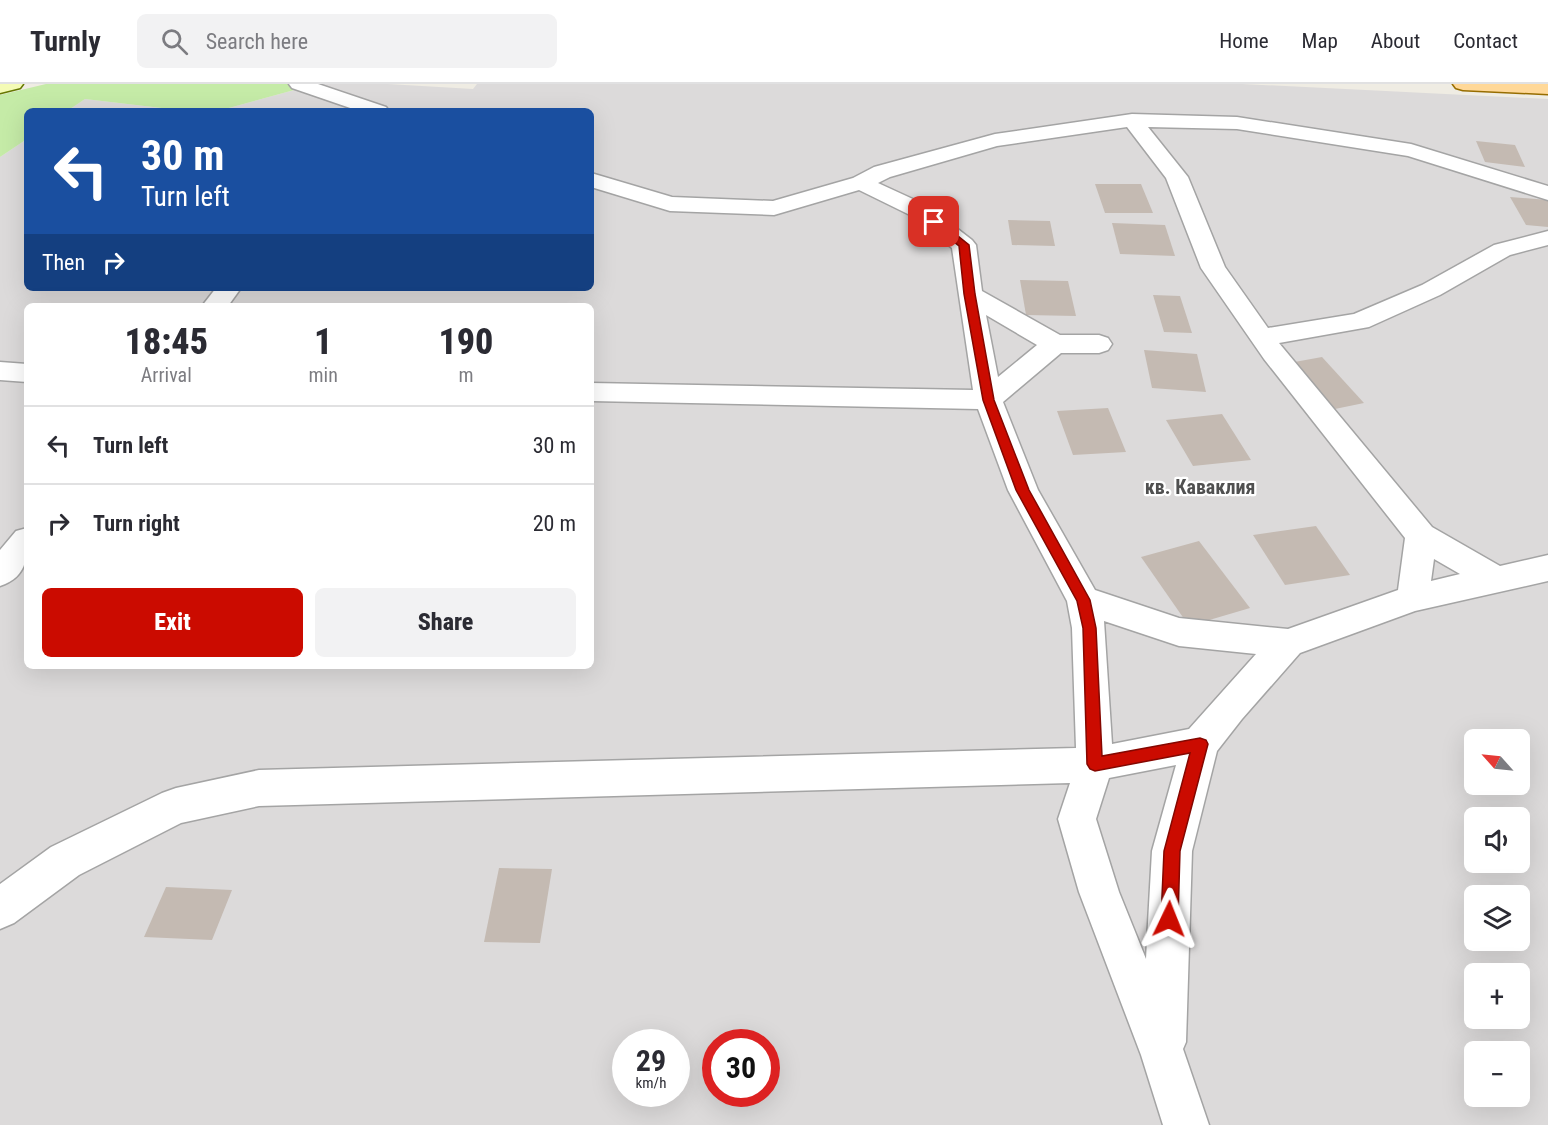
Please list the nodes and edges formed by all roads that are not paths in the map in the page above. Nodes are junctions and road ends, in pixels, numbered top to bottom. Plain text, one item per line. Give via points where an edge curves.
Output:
1 (13, 84) edge
2 (299, 84) edge
3 (1463, 84) edge
4 (0, 87) edge
5 (1548, 88) edge
6 (370, 108) edge
7 (1132, 120) junction
8 (594, 181) edge
9 (861, 183) junction
10 (1548, 193) edge
11 (1548, 238) edge
12 (227, 291) edge
13 (970, 294) junction
14 (217, 303) edge
15 (1262, 337) junction
16 (1055, 344) junction
17 (1099, 344) dead end
18 (0, 371) edge
19 (24, 373) edge
20 (594, 392) edge
21 (988, 400) junction
22 (1421, 536) junction
23 (24, 544) edge
24 (1548, 568) edge
25 (0, 573) edge
26 (1497, 580) junction
27 (1413, 598) junction
28 (1083, 600) junction
29 (1288, 643) junction
30 (1200, 744) junction
31 (1095, 764) junction
32 (0, 909) edge
33 (1163, 1055) junction
34 (1186, 1125) edge

1 - 4 main road
2 - 6 street
3 - 5 main road
7 - 9 street via 995,140 882,172
7 - 10 street via 1237,123 1411,150
7 - 15 street via 1177,177 1213,268
8 - 9 street via 670,204 774,208
9 - 13 street via 920,211 964,245
11 - 15 street via 1502,250 1431,290 1360,321
12 - 14 street
13 - 16 street
13 - 21 street
15 - 22 street
16 - 17 street
16 - 21 street
18 - 19 street
20 - 21 street
21 - 28 street via 1023,490
22 - 26 street
22 - 27 street
23 - 25 street
24 - 26 street
26 - 27 street
27 - 29 street
28 - 29 street via 1179,632
28 - 31 street via 1089,628
29 - 30 street
30 - 31 street
30 - 33 street via 1172,851
31 - 32 street via 259,788 176,806 65,861
31 - 33 street via 1077,819 1100,892
33 - 34 street

